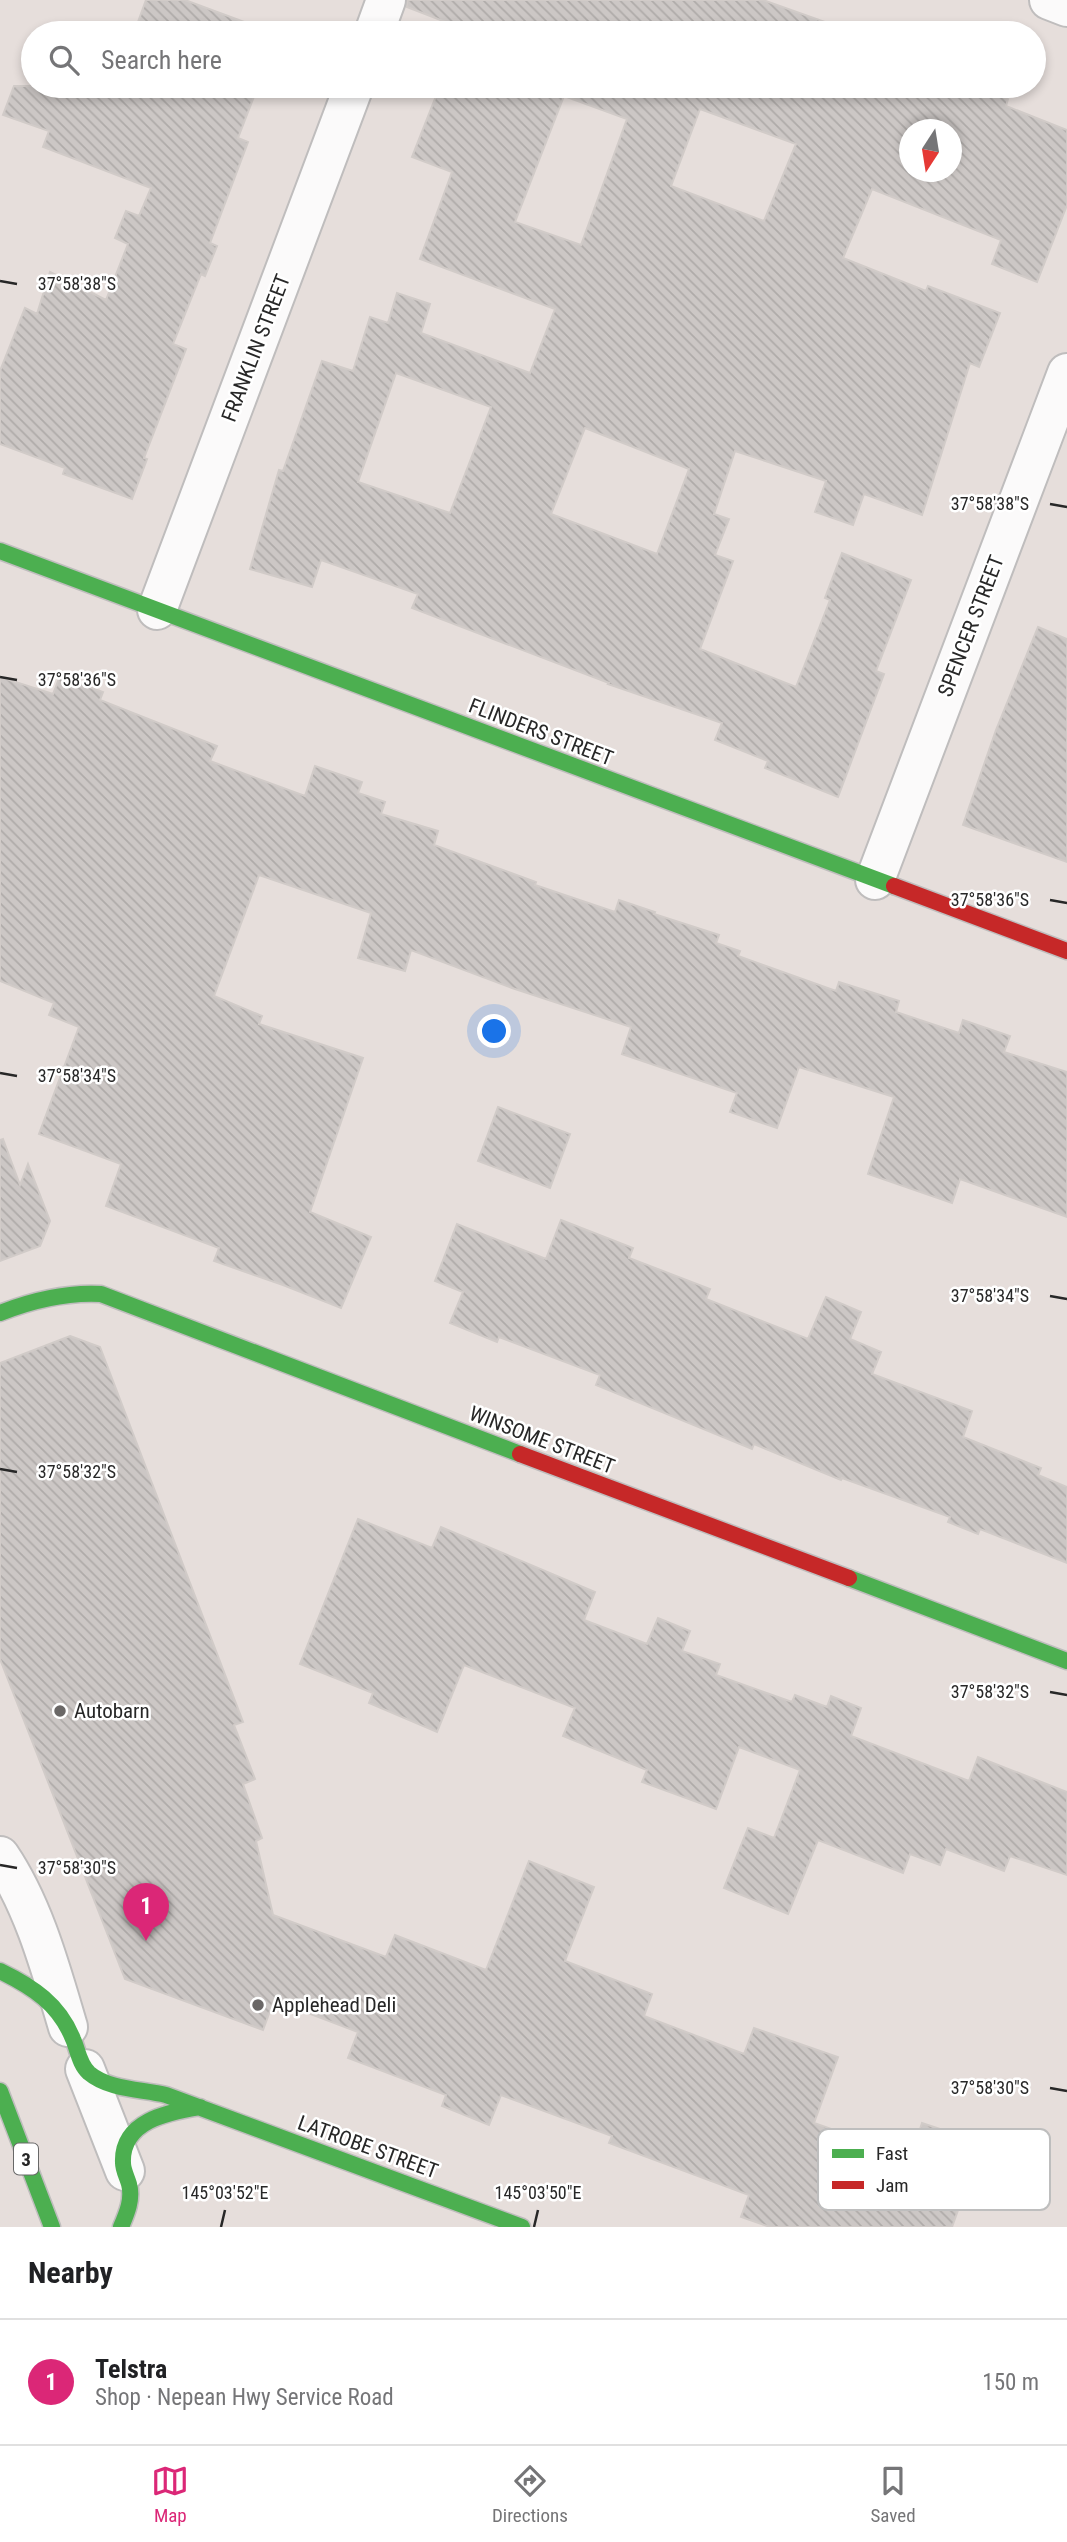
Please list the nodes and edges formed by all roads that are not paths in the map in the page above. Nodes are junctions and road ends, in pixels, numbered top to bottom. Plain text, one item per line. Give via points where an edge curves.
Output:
1 (386, 0) edge
2 (1049, 0) edge
3 (1067, 7) edge
4 (378, 21) edge
5 (349, 98) edge
6 (1067, 373) edge
7 (0, 551) edge
8 (157, 610) junction
9 (875, 880) junction
10 (1067, 951) edge
11 (0, 1313) edge
12 (1067, 1661) edge
13 (0, 1856) edge
14 (0, 1972) edge
15 (68, 2027) junction
16 (85, 2069) junction
17 (0, 2091) edge
18 (200, 2107) junction
19 (127, 2180) junction
20 (52, 2227) edge
21 (121, 2227) edge
22 (144, 2227) edge
23 (522, 2227) edge

1 - 4 street
2 - 3 street
5 - 8 street, FRANKLIN STREET
6 - 9 street, SPENCER STREET
7 - 8 main road, FLINDERS STREET
8 - 9 main road, FLINDERS STREET
9 - 10 main road, FLINDERS STREET
11 - 12 main road, WINSOME STREET via 66,1293 101,1294
13 - 15 street via 37,1934
14 - 15 main road via 46,1997
15 - 16 main road
16 - 18 main road, LATROBE STREET via 103,2080
16 - 19 street
17 - 20 main road, 3
18 - 19 main road, LATROBE STREET via 170,2111 140,2126 127,2144
18 - 23 main road, LATROBE STREET
19 - 21 main road, LATROBE STREET via 129,2205
19 - 22 street

